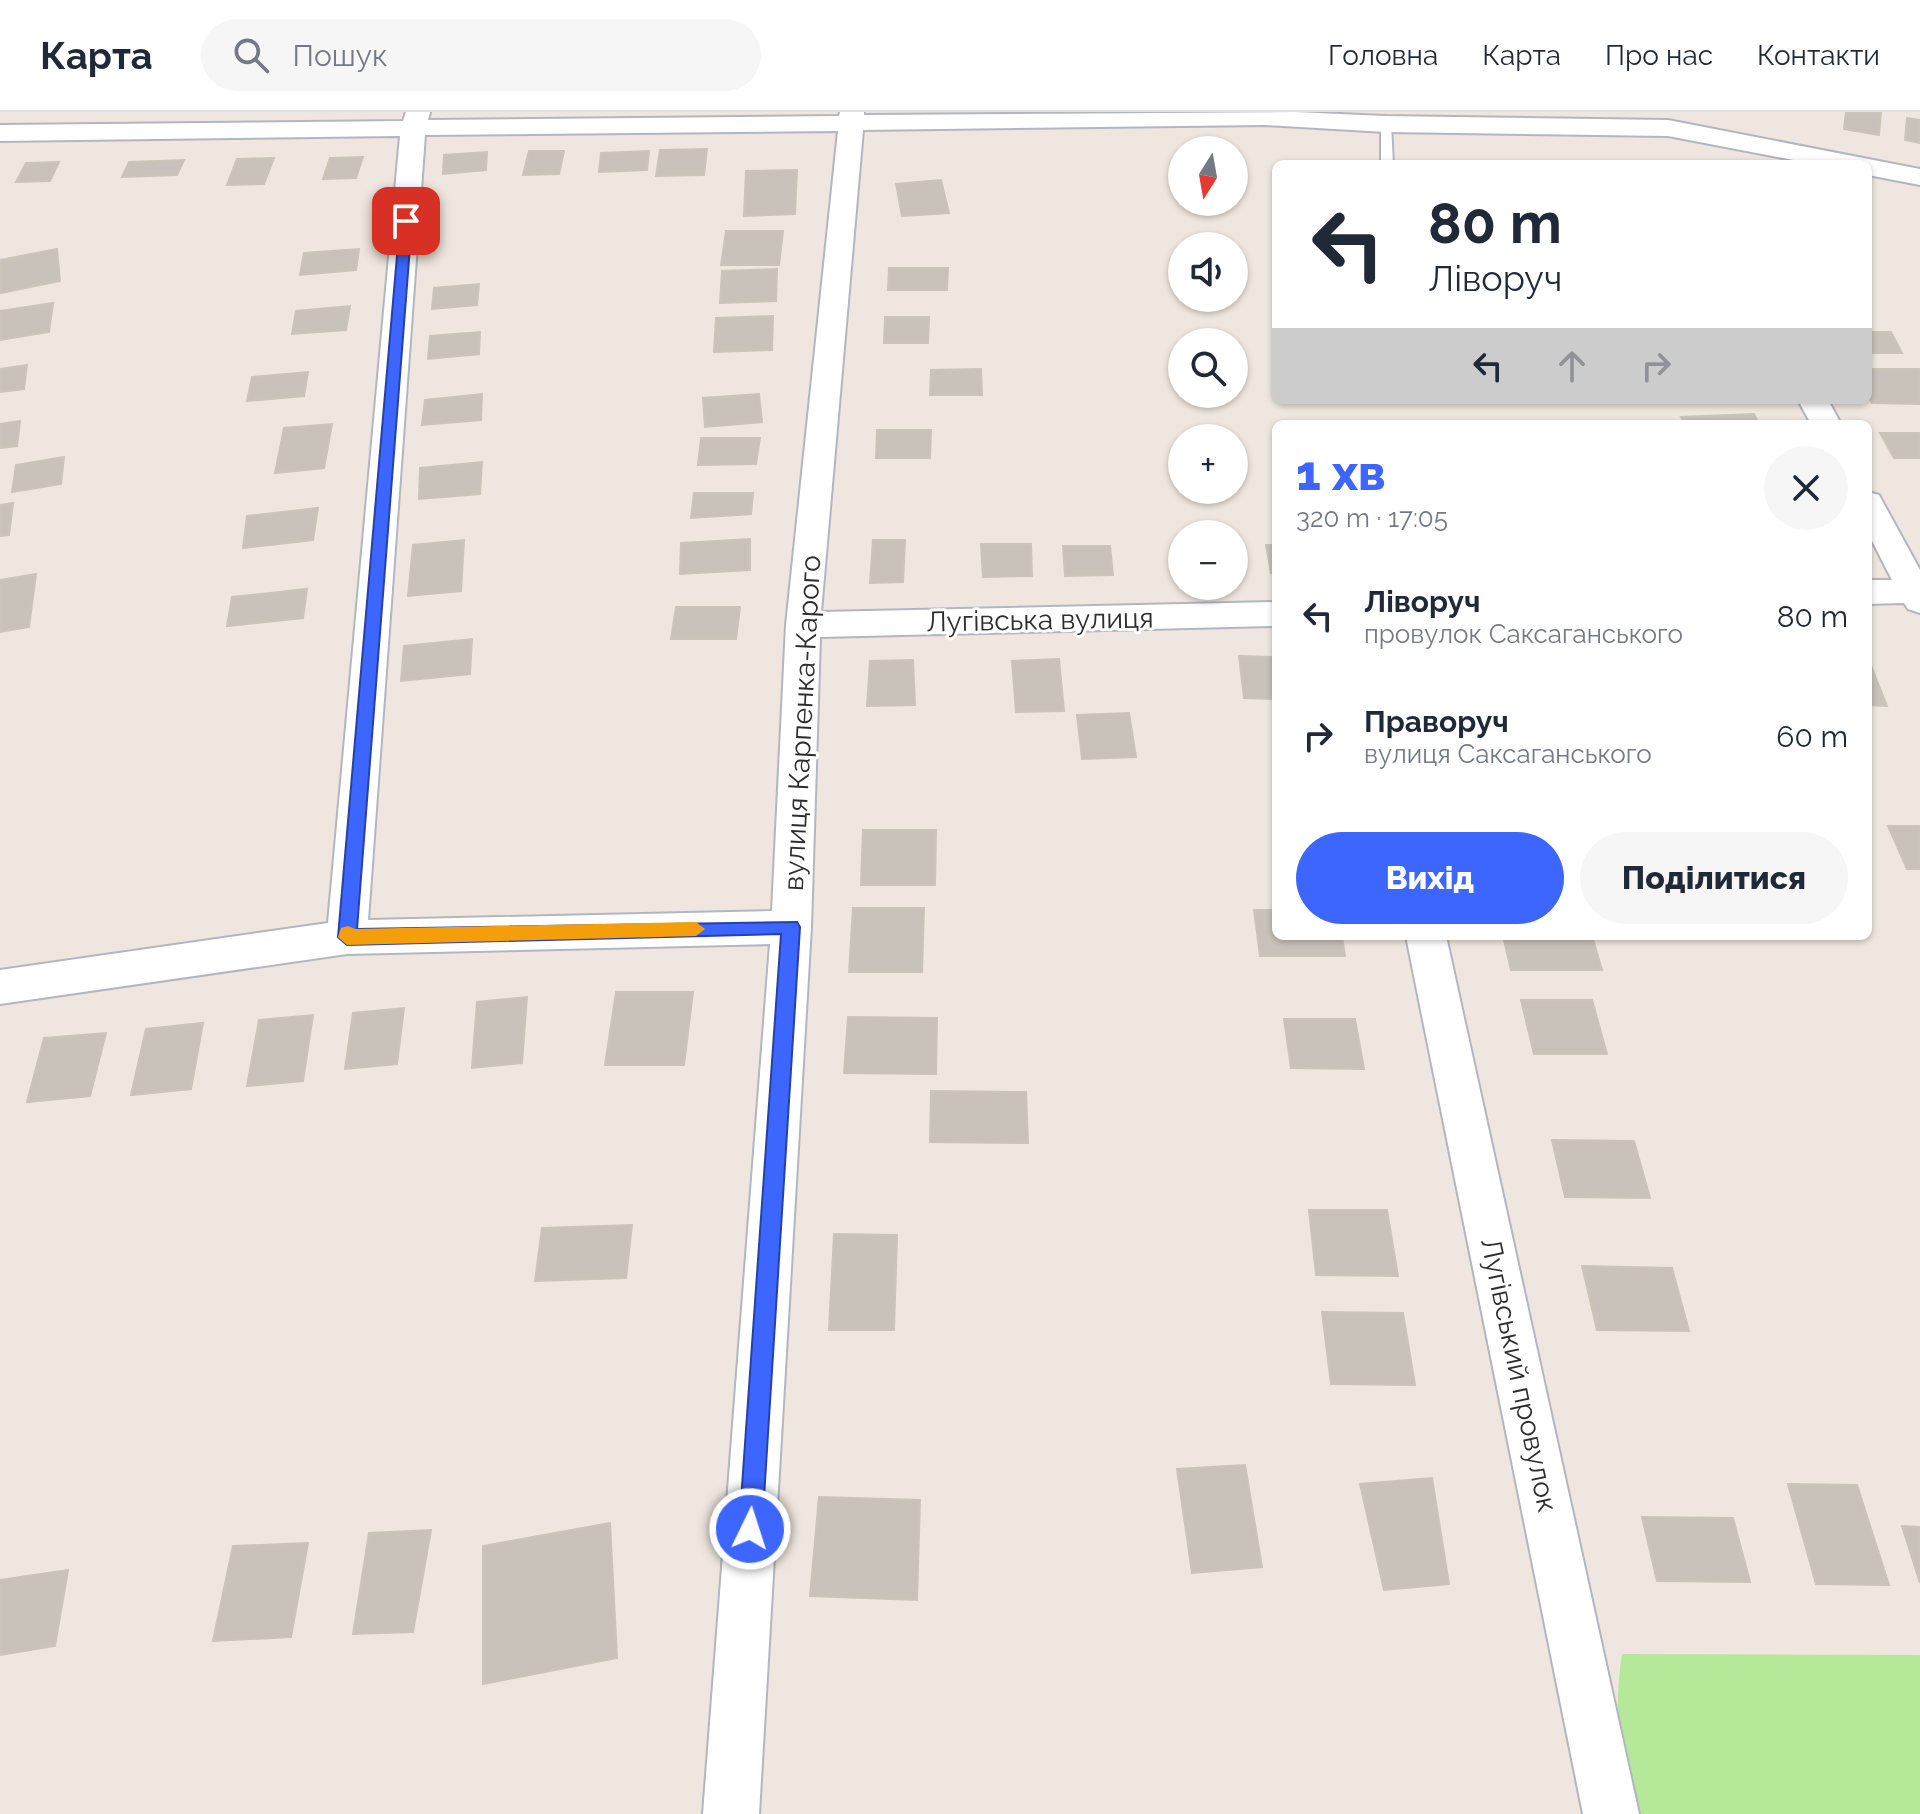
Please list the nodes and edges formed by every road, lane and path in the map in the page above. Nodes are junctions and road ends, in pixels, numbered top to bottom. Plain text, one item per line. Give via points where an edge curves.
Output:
1 (1264, 115) edge
2 (852, 118) edge
3 (416, 120) edge
4 (1664, 120) edge
5 (1385, 124) junction
6 (0, 133) edge
7 (1680, 152) dead end
8 (1387, 160) edge
9 (1836, 160) edge
10 (1872, 168) edge
11 (1920, 177) edge
12 (1872, 511) edge
13 (1872, 592) edge
14 (1917, 596) edge
15 (1272, 614) edge
16 (803, 625) junction
17 (791, 927) junction
18 (347, 937) junction
19 (1427, 940) edge
20 (0, 987) edge
21 (731, 1814) edge
22 (1611, 1814) edge

1 - 2 street
1 - 5 street
2 - 3 street
2 - 16 street, вулиця Карпенка-Карого
3 - 6 street
3 - 18 street
4 - 5 street
4 - 7 street
4 - 9 street
5 - 8 lane
10 - 11 street
12 - 14 street
13 - 14 street
15 - 16 street, Лугівська вулиця
16 - 17 street, вулиця Карпенка-Карого
17 - 18 street
17 - 21 street, вулиця Карпенка-Карого
18 - 20 street
19 - 22 street, Лугівський провулок

